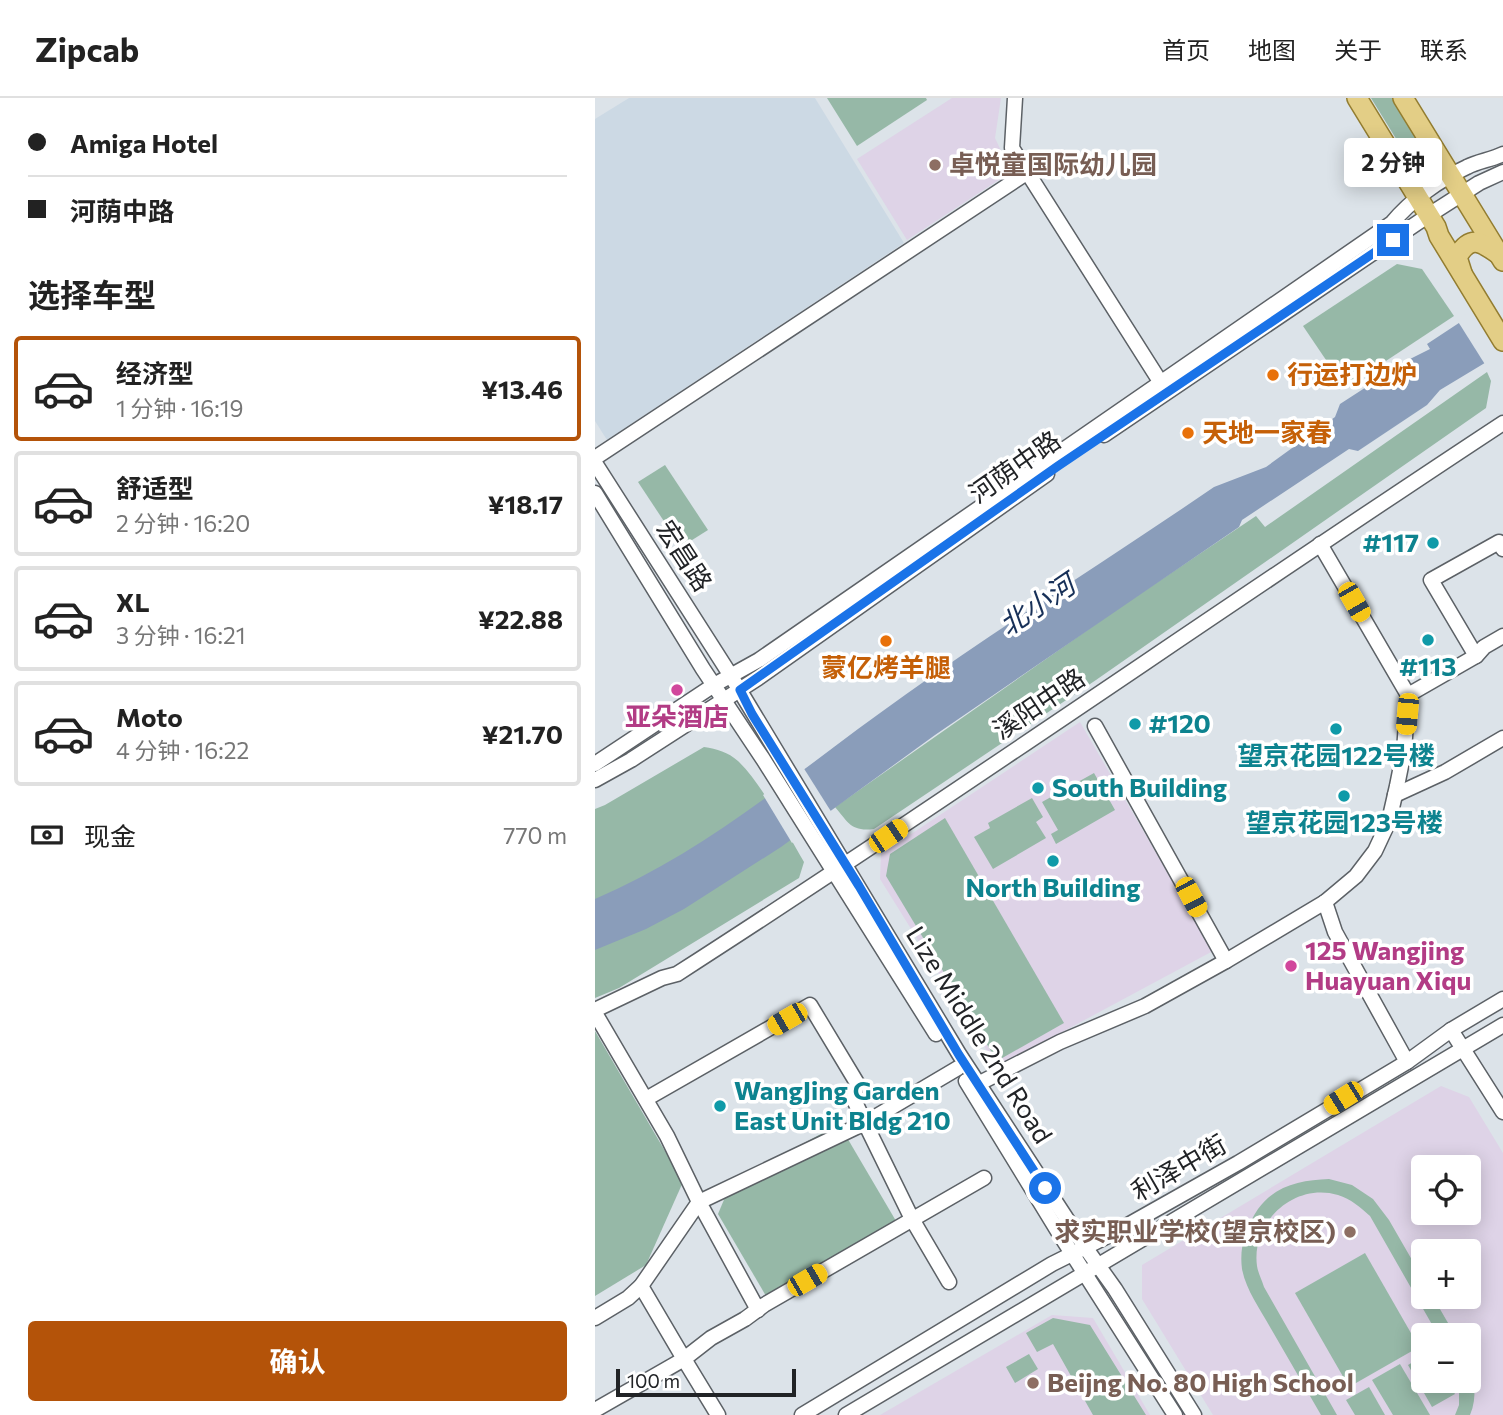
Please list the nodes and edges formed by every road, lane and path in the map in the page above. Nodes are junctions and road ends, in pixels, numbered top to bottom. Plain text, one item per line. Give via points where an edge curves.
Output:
1 (1015, 98) edge
2 (1357, 98) edge
3 (1403, 98) edge
4 (1503, 154) edge
5 (1503, 172) edge
6 (1028, 173) junction
7 (1451, 176) junction
8 (1463, 193) junction
9 (1418, 198) junction
10 (1429, 215) junction
11 (1501, 257) edge
12 (1463, 276) junction
13 (1503, 341) edge
14 (1161, 383) junction
15 (1503, 423) edge
16 (595, 461) edge
17 (595, 493) edge
18 (1319, 544) junction
19 (1503, 549) edge
20 (1503, 636) edge
21 (1476, 656) junction
22 (731, 676) junction
23 (714, 685) junction
24 (740, 690) junction
25 (1408, 695) junction
26 (724, 699) junction
27 (1095, 726) dead end
28 (1503, 738) edge
29 (595, 764) edge
30 (782, 776) junction
31 (595, 780) edge
32 (1395, 795) junction
33 (840, 869) junction
34 (1325, 902) junction
35 (1226, 961) junction
36 (1503, 999) edge
37 (595, 1012) edge
38 (1503, 1025) edge
39 (1451, 1030) junction
40 (1463, 1049) junction
41 (1407, 1062) junction
42 (958, 1068) junction
43 (975, 1085) junction
44 (646, 1099) junction
45 (1503, 1112) edge
46 (865, 1123) junction
47 (984, 1178) dead end
48 (699, 1202) junction
49 (912, 1219) junction
50 (1079, 1250) junction
51 (1093, 1270) junction
52 (949, 1282) dead end
53 (641, 1286) junction
54 (758, 1310) junction
55 (595, 1318) edge
56 (684, 1359) junction
57 (601, 1410) edge
58 (719, 1415) edge
59 (801, 1415) edge
60 (846, 1415) edge
61 (1175, 1415) edge
62 (1193, 1415) edge

1 - 6 street via 1012,148
2 - 9 main road
3 - 7 main road
4 - 7 street, 河荫中路
5 - 8 street, 河荫中路
6 - 14 street
6 - 16 street
7 - 8 main road
7 - 9 street, 河荫中路
8 - 10 street, 河荫中路
8 - 11 main road
9 - 10 main road
9 - 14 street, 河荫中路 via 1392,223
10 - 12 main road
10 - 24 street, 河荫中路 via 1058,466
11 - 12 main road via 1479,242 1466,244 1457,257
12 - 13 main road
14 - 22 street, 河荫中路
15 - 18 street, 溪阳中路
16 - 22 street, 宏昌路
17 - 23 street, 宏昌路
18 - 25 street
18 - 33 street, 溪阳中路
19 - 21 street via 1499,542 1431,580
20 - 21 street
21 - 25 street
22 - 23 street, 河荫中路
22 - 24 street, Lize Middle 2nd Road
23 - 26 street, 宏昌路
23 - 29 street, 河荫中路
24 - 26 street, 河荫中路
24 - 30 street, Lize Middle 2nd Road
25 - 32 street
26 - 30 street, Lize Middle 2nd Road
26 - 31 street, 河荫中路
27 - 35 street
28 - 32 street
30 - 33 street, Lize Middle 2nd Road
32 - 34 street via 1375,851 1356,876
33 - 37 street, 溪阳中路 via 677,974
33 - 42 street, Lize Middle 2nd Road
33 - 43 street, Lize Middle 2nd Road
34 - 35 street
34 - 41 street via 1335,932
35 - 43 street via 1145,1006
36 - 39 street, 利泽中街
37 - 44 street
38 - 40 street, 利泽中街
39 - 40 street
39 - 41 street, 利泽中街
40 - 45 street
40 - 51 street, 利泽中街
41 - 50 street, 利泽中街 via 1238,1163
42 - 43 street, Lize Middle 2nd Road
42 - 46 street
43 - 50 street, Lize Middle 2nd Road
44 - 46 street via 810,1005 857,1083 854,1100
44 - 48 street
46 - 48 street
46 - 49 street
47 - 49 street
48 - 53 street
48 - 54 street
49 - 52 street
49 - 54 street
50 - 51 street, Lize Middle 2nd Road
50 - 59 street, 利泽中街
51 - 60 street, 利泽中街
51 - 61 street, Lize Middle 2nd Road
51 - 62 street, Lize Middle 2nd Road
53 - 55 street
53 - 56 street
54 - 56 street
56 - 57 street
56 - 58 street

